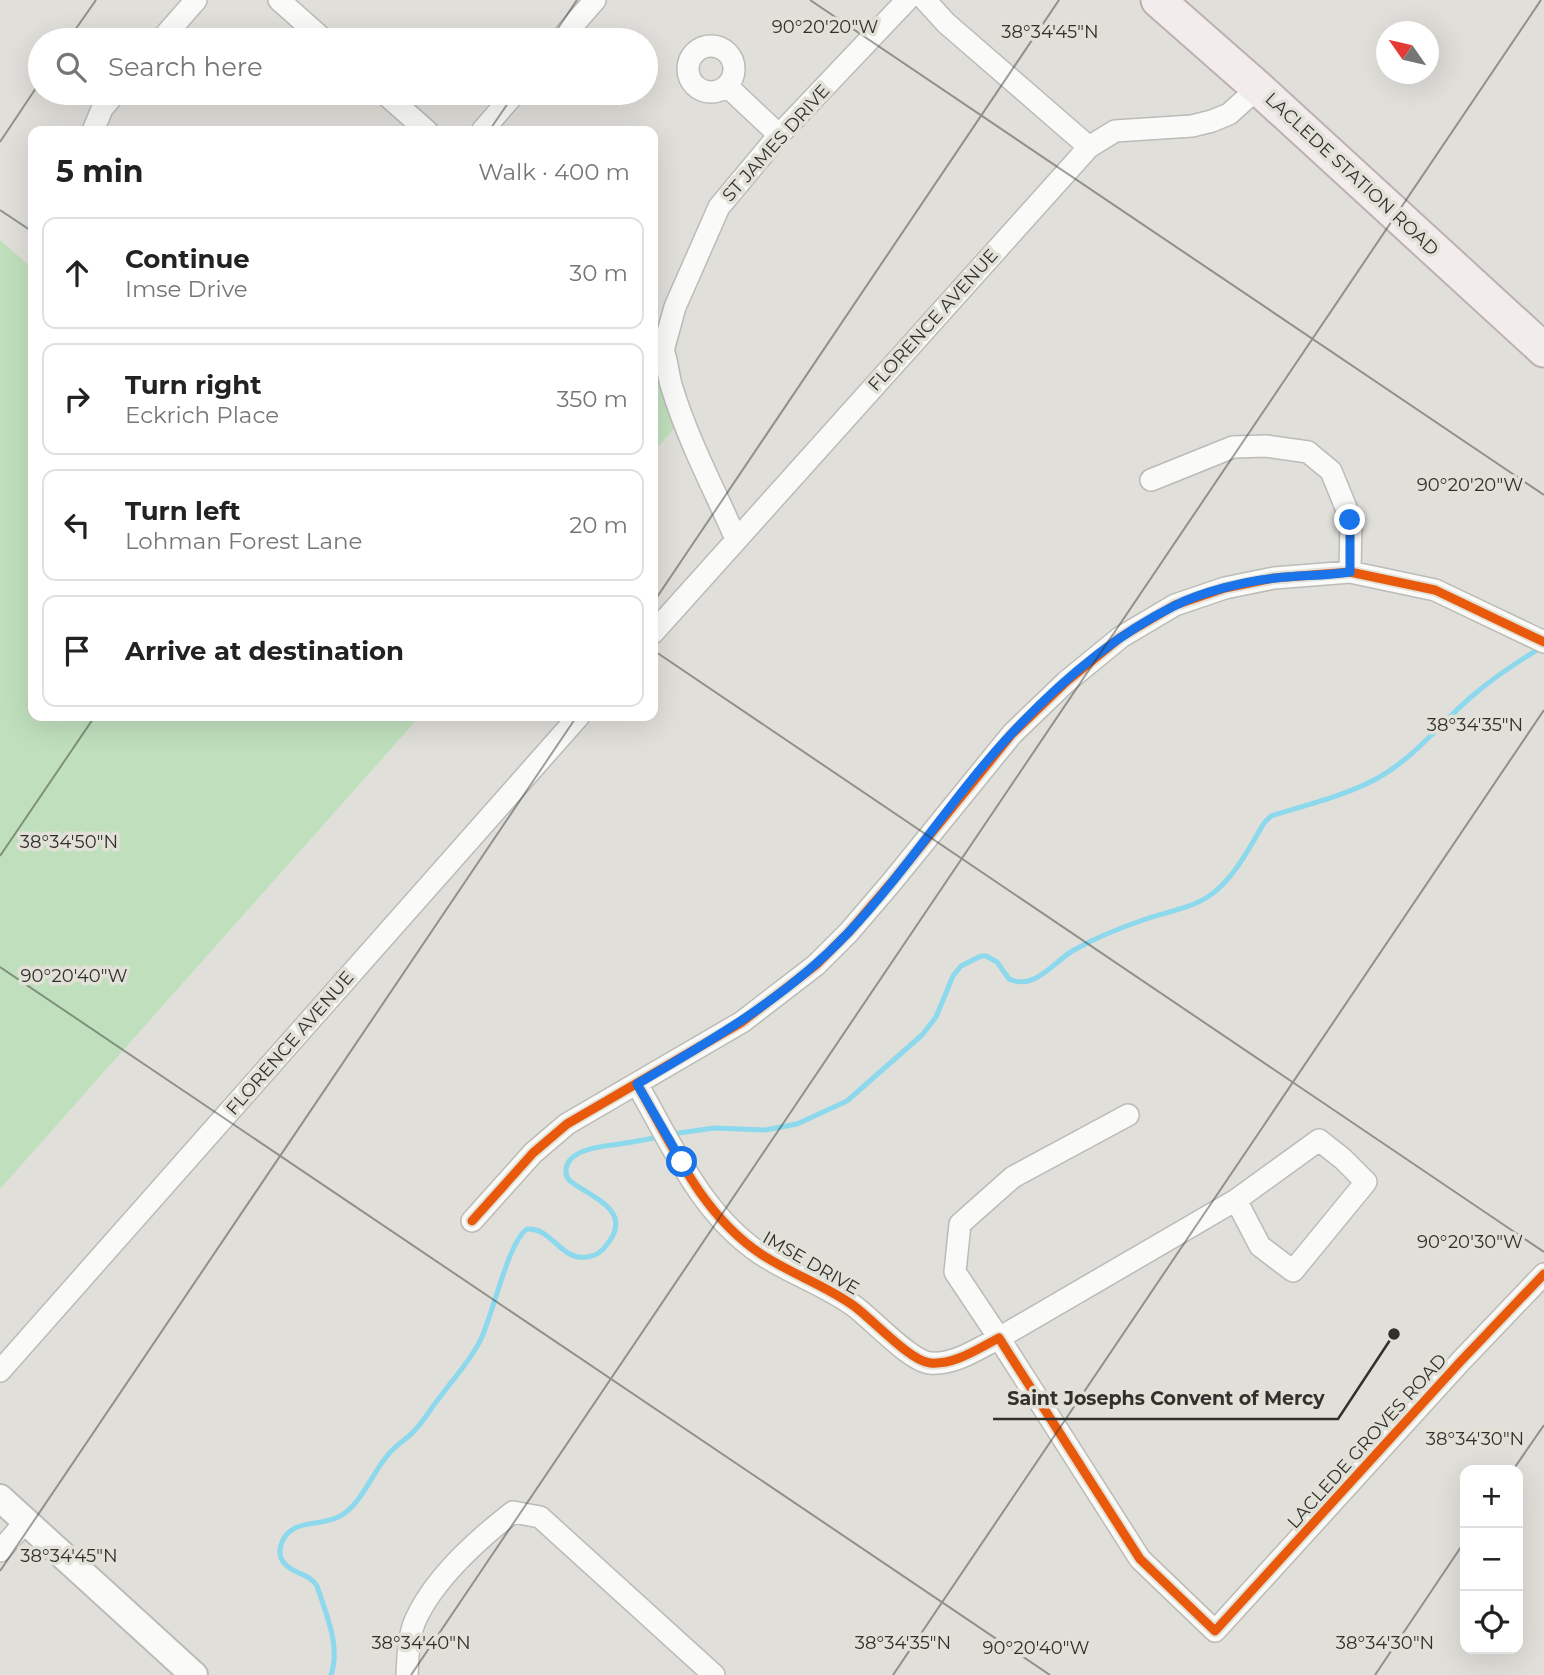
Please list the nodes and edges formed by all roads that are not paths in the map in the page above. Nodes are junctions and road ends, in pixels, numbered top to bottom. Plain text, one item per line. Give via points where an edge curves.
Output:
1 (196, 0) edge
2 (279, 0) edge
3 (595, 0) edge
4 (907, 0) edge
5 (925, 0) edge
6 (1158, 0) edge
7 (172, 28) edge
8 (310, 28) edge
9 (570, 28) edge
10 (727, 86) dead end
11 (1258, 88) junction
12 (105, 105) edge
13 (398, 105) edge
14 (505, 105) edge
15 (95, 126) edge
16 (421, 126) edge
17 (486, 126) edge
18 (779, 135) junction
19 (1089, 147) junction
20 (658, 342) edge
21 (1544, 350) edge
22 (1151, 480) dead end
23 (736, 539) junction
24 (1350, 572) junction
25 (658, 627) edge
26 (1537, 639) edge
27 (575, 721) edge
28 (637, 1084) junction
29 (1128, 1115) dead end
30 (1236, 1200) junction
31 (472, 1221) dead end
32 (1544, 1274) edge
33 (999, 1338) junction
34 (0, 1371) edge
35 (0, 1498) edge
36 (26, 1521) junction
37 (0, 1551) edge
38 (194, 1675) edge
39 (407, 1675) edge
40 (713, 1675) edge

1 - 7 street
2 - 8 street
3 - 9 street
4 - 18 street, ST JAMES DRIVE
5 - 19 street
6 - 11 main road, LACLEDE STATION ROAD
10 - 18 street
11 - 19 street, FLORENCE AVENUE via 1228,114 1212,121 1115,131
11 - 21 main road, LACLEDE STATION ROAD
12 - 15 street
13 - 16 street
14 - 17 street
18 - 20 street, ST JAMES DRIVE via 719,208
19 - 23 street, FLORENCE AVENUE
20 - 23 street via 672,388
22 - 24 street via 1233,447 1308,452 1331,471 1350,520
23 - 25 street, FLORENCE AVENUE
24 - 26 street via 1435,590
24 - 28 street via 1273,578 1225,588 1175,605 1121,638 1066,681 1012,734 891,883 816,965 742,1022
27 - 34 street, FLORENCE AVENUE
28 - 31 street via 567,1124 533,1153
28 - 33 street, IMSE DRIVE via 702,1196 725,1226 762,1255 855,1306 927,1363 950,1363
29 - 33 street via 1013,1177 960,1224 956,1272
30 - 30 street via 1260,1246 1293,1271 1366,1182 1319,1140
30 - 33 street
32 - 33 street, LACLEDE GROVES ROAD via 1215,1631 1140,1559
35 - 36 street
36 - 37 street
36 - 38 street
39 - 40 street via 415,1622 431,1595 457,1563 513,1512 540,1517

